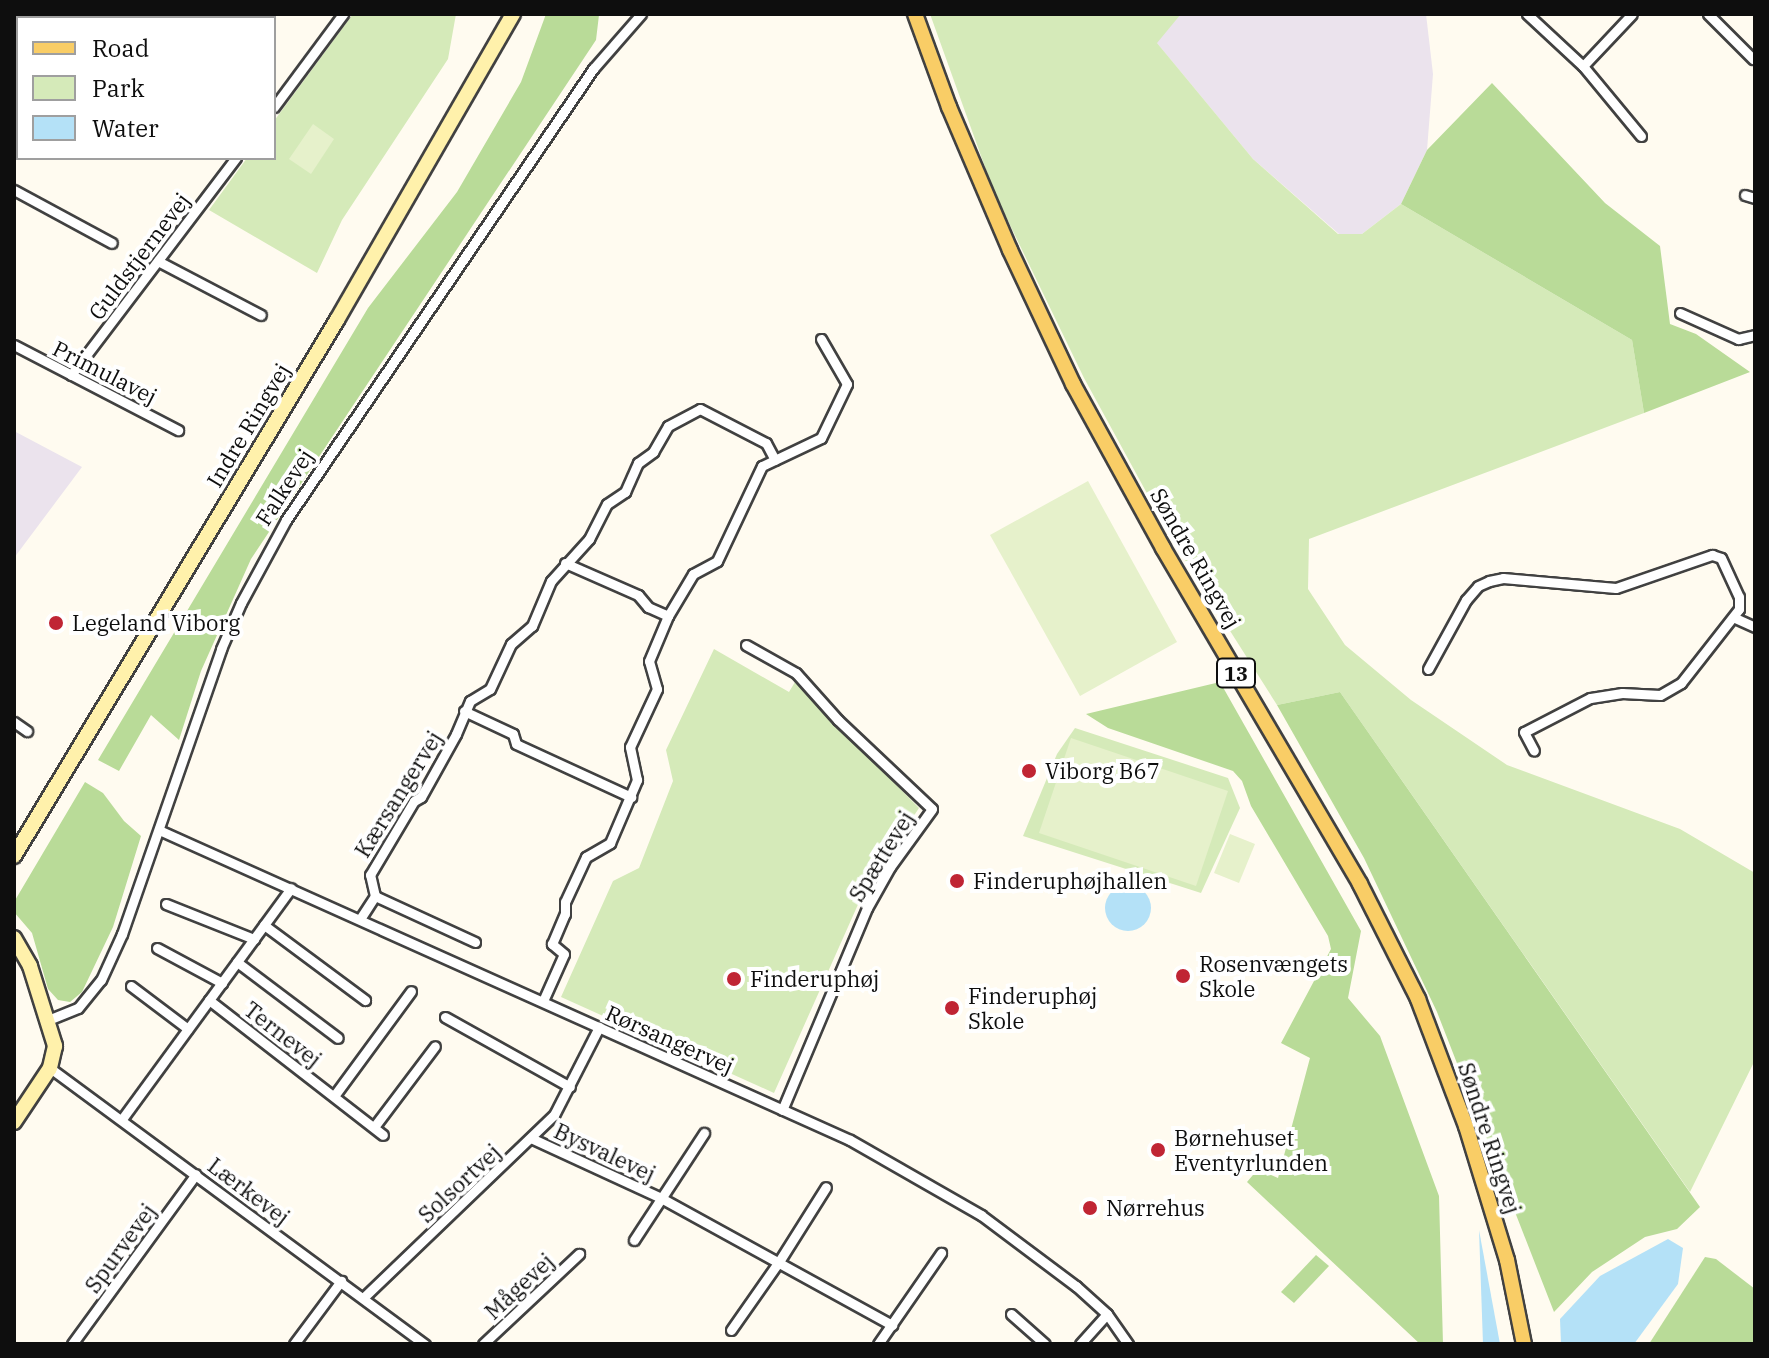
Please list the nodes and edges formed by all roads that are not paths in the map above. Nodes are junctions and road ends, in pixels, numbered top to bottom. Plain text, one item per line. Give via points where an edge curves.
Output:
1 (343, 14) edge
2 (513, 14) edge
3 (641, 14) edge
4 (915, 14) edge
5 (1527, 14) edge
6 (1632, 14) edge
7 (1708, 14) edge
8 (1753, 59) dead end
9 (1583, 66) junction
10 (276, 104) edge
11 (1641, 136) dead end
12 (234, 160) edge
13 (14, 190) edge
14 (112, 243) dead end
15 (158, 261) junction
16 (1680, 313) dead end
17 (261, 315) dead end
18 (1755, 335) edge
19 (821, 339) dead end
20 (14, 345) edge
21 (71, 375) junction
22 (178, 430) dead end
23 (775, 460) junction
24 (565, 563) junction
25 (668, 616) junction
26 (1735, 618) junction
27 (1755, 627) edge
28 (746, 645) dead end
29 (1428, 669) dead end
30 (464, 711) junction
31 (14, 722) edge
32 (27, 731) dead end
33 (1534, 751) dead end
34 (631, 797) junction
35 (159, 830) junction
36 (14, 856) edge
37 (291, 888) junction
38 (375, 896) junction
39 (166, 904) dead end
40 (360, 919) junction
41 (264, 925) junction
42 (14, 938) edge
43 (254, 939) junction
44 (475, 942) dead end
45 (157, 948) dead end
46 (237, 962) junction
47 (222, 983) junction
48 (131, 986) dead end
49 (411, 991) dead end
50 (209, 1000) junction
51 (365, 1000) dead end
52 (543, 1001) junction
53 (445, 1017) dead end
54 (48, 1020) junction
55 (599, 1027) junction
56 (188, 1029) junction
57 (338, 1038) dead end
58 (435, 1046) dead end
59 (50, 1068) junction
60 (570, 1087) junction
61 (334, 1096) junction
62 (782, 1110) junction
63 (122, 1119) junction
64 (14, 1122) edge
65 (374, 1127) junction
66 (704, 1133) dead end
67 (383, 1135) dead end
68 (533, 1139) junction
69 (196, 1174) junction
70 (826, 1187) dead end
71 (661, 1198) junction
72 (634, 1240) dead end
73 (941, 1253) dead end
74 (579, 1254) dead end
75 (780, 1260) junction
76 (341, 1281) junction
77 (363, 1298) junction
78 (1011, 1314) dead end
79 (1107, 1314) junction
80 (892, 1325) junction
81 (731, 1330) dead end
82 (72, 1344) edge
83 (294, 1344) edge
84 (425, 1344) edge
85 (483, 1344) edge
86 (878, 1344) edge
87 (1045, 1344) edge
88 (1080, 1344) edge
89 (1128, 1344) edge
90 (1524, 1344) edge

1 - 10 street
2 - 36 street, Indre Ringvej
3 - 35 street, Falkevej via 593,69 286,520 221,649
4 - 90 main road, Søndre Ringvej / 13 via 997,221 1073,384 1360,884 1418,999 1480,1170 1507,1260
5 - 9 street
6 - 9 street
7 - 8 street
9 - 11 street
12 - 15 street, Guldstjernevej
13 - 14 street
15 - 17 street
15 - 21 street, Guldstjernevej
16 - 18 street via 1738,339
19 - 23 street via 847,384 821,438
20 - 21 street, Primulavej
21 - 22 street, Primulavej
23 - 24 street, Kærsangervej via 766,443 700,409 668,426 653,452 638,463 625,492 607,504 589,539
23 - 25 street via 762,466 717,561 693,574
24 - 25 street via 638,595 648,607
24 - 30 street, Kærsangervej via 551,581 532,626 511,644 490,689
25 - 34 street via 649,661 657,689 630,747 637,780
26 - 27 street
26 - 29 street via 1739,597 1721,558 1712,555 1616,588 1503,578 1478,586 1466,600
26 - 33 street via 1672,690 1590,698 1524,732
28 - 62 street, Spættevej via 796,673 932,809 867,908
30 - 34 street via 513,734 516,744
30 - 38 street, Kærsangervej via 421,797 370,875
31 - 32 street
34 - 52 street via 610,843 586,857 565,902 552,944 564,954
35 - 37 street, Rørsangervej
35 - 54 street, Falkevej via 122,934 92,995 78,1008
37 - 40 street, Rørsangervej
37 - 41 street
38 - 40 street, Kærsangervej
38 - 44 street
39 - 43 street
40 - 52 street, Rørsangervej
41 - 43 street
41 - 51 street
42 - 54 street via 30,966
43 - 46 street
45 - 47 street
46 - 47 street
46 - 57 street
47 - 50 street
48 - 56 street
49 - 61 street, Ternevej
50 - 56 street
50 - 61 street, Ternevej
52 - 55 street, Rørsangervej
53 - 60 street
54 - 59 street via 55,1046
55 - 60 street, Solsortvej
55 - 62 street, Rørsangervej
56 - 63 street
58 - 65 street
59 - 63 street, Lærkevej
59 - 64 street
60 - 68 street, Solsortvej
61 - 65 street, Ternevej
62 - 79 street, Rørsangervej via 850,1140 981,1215
63 - 69 street, Lærkevej
65 - 67 street, Ternevej
66 - 71 street, Bysvalevej
68 - 71 street, Bysvalevej
68 - 77 street, Solsortvej
69 - 76 street, Lærkevej
69 - 82 street, Spurvevej
70 - 75 street
71 - 72 street, Bysvalevej
71 - 75 street, Bysvalevej
73 - 80 street
74 - 85 street, Mågevej
75 - 80 street, Bysvalevej
75 - 81 street
76 - 77 street, Lærkevej
76 - 83 street
77 - 84 street, Lærkevej
78 - 87 street
79 - 88 street
79 - 89 street, Rørsangervej
80 - 86 street

